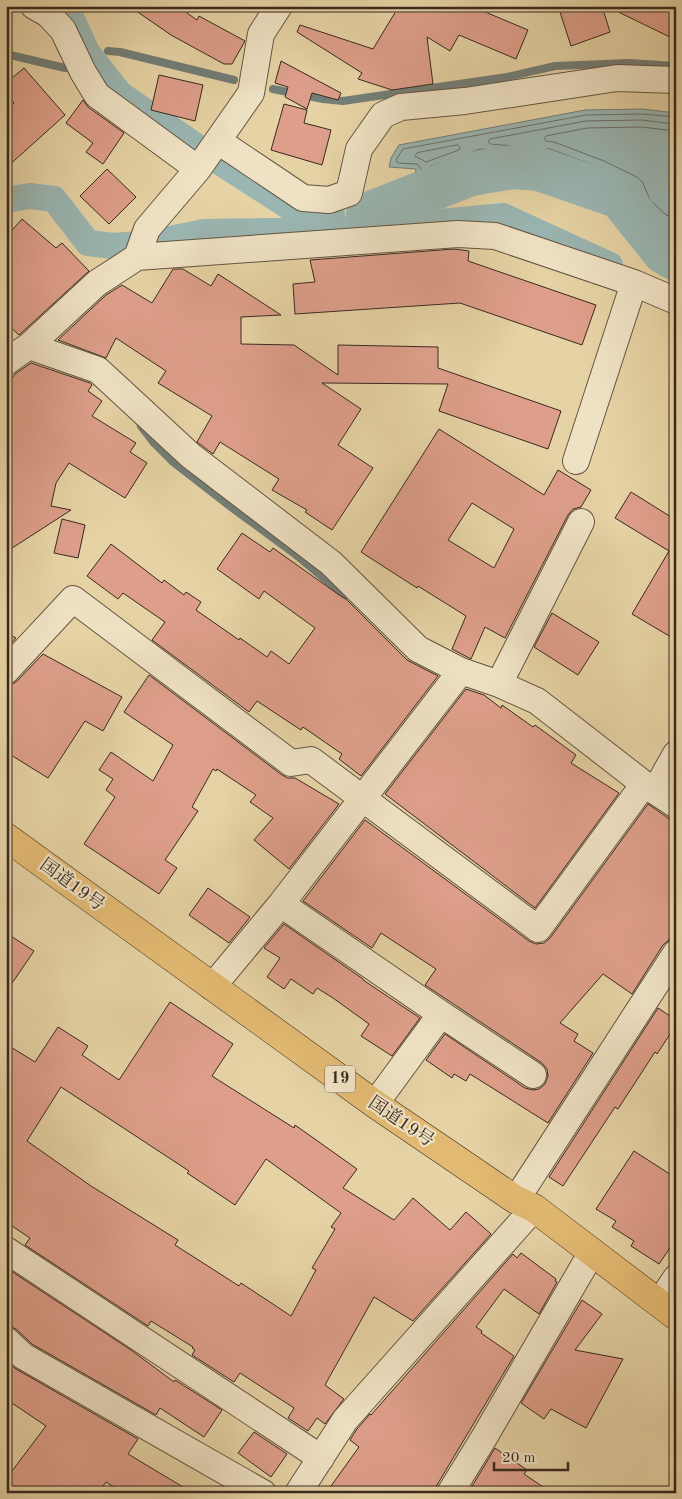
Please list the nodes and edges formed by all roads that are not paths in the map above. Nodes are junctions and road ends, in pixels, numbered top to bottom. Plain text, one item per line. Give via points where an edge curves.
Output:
1 (34, 6) edge
2 (279, 6) edge
3 (676, 80) edge
4 (208, 155) junction
5 (138, 257) junction
6 (634, 283) junction
7 (676, 301) edge
8 (29, 346) junction
9 (6, 362) edge
10 (576, 461) dead end
11 (581, 522) dead end
12 (6, 671) edge
13 (461, 671) junction
14 (499, 684) junction
15 (676, 754) edge
16 (658, 794) edge
17 (362, 798) junction
18 (6, 837) edge
19 (281, 904) junction
20 (676, 953) edge
21 (212, 987) junction
22 (441, 1014) junction
23 (533, 1075) dead end
24 (375, 1104) junction
25 (525, 1204) junction
26 (6, 1250) edge
27 (592, 1252) junction
28 (676, 1278) edge
29 (667, 1310) edge
30 (6, 1340) edge
31 (321, 1458) junction
32 (264, 1493) edge
33 (298, 1493) edge
34 (450, 1493) edge

1 - 4 street via 48,14 63,30 97,96
2 - 4 street via 261,34 251,93
3 - 4 street via 617,78 401,108 383,115 359,149 349,192 329,200 303,198
4 - 5 street via 147,229
5 - 6 street via 458,234 495,236
5 - 8 street via 97,283
6 - 7 street
6 - 10 street
8 - 9 street
8 - 13 street via 98,370 191,456 331,563 418,649
11 - 14 street
12 - 17 street via 73,599 291,763 311,760
13 - 14 street
13 - 17 street
14 - 16 street via 537,701
15 - 16 street
16 - 17 street via 538,929
17 - 19 street
18 - 21 highway, 国道19号 / 19
19 - 21 street
19 - 22 street
20 - 25 street
21 - 24 highway, 国道19号 / 19
22 - 23 street
22 - 24 street
24 - 25 highway, 国道19号 / 19
25 - 27 highway, 国道19号 / 19
25 - 31 street via 345,1420
26 - 31 street
27 - 29 highway, 国道19号 / 19
27 - 34 street
28 - 29 street
30 - 32 street via 23,1356
31 - 33 street

